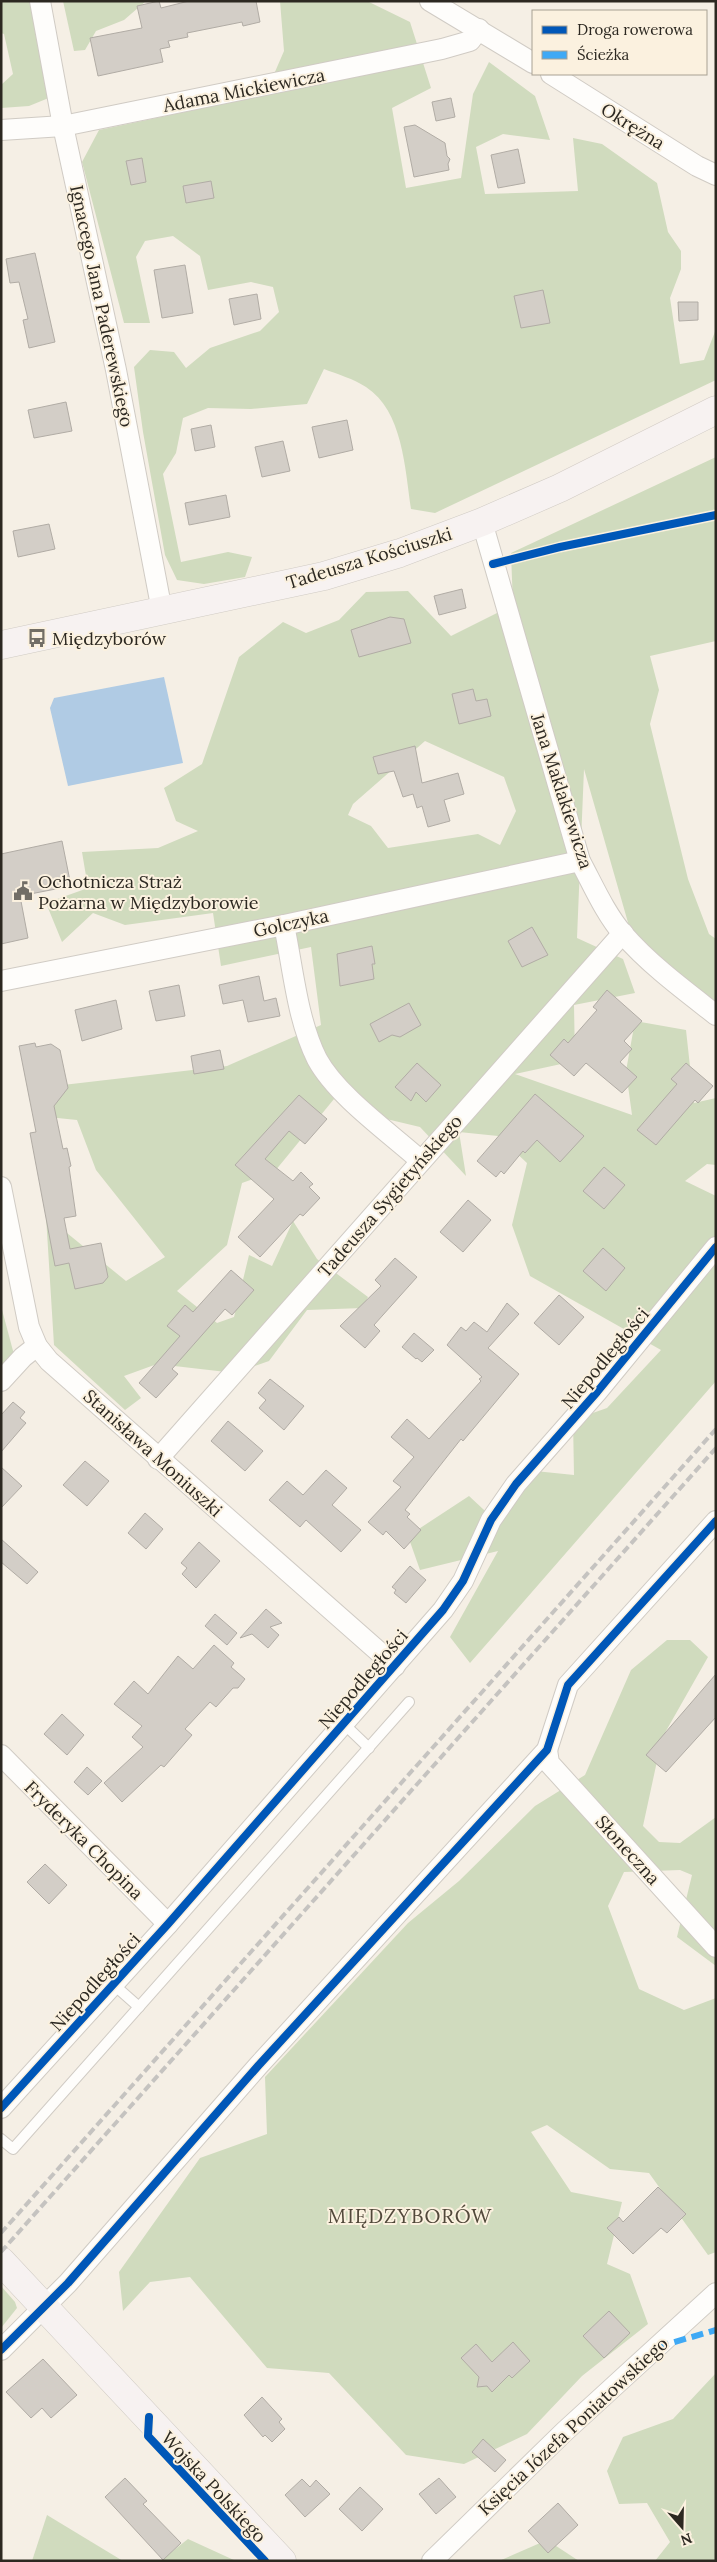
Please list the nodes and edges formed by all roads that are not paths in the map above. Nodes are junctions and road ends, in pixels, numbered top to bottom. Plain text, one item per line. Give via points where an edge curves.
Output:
1 (40, 1) edge
2 (430, 1) edge
3 (479, 29) junction
4 (532, 62) edge
5 (553, 75) edge
6 (63, 126) junction
7 (1, 130) edge
8 (716, 175) edge
9 (716, 410) edge
10 (482, 522) junction
11 (162, 611) junction
12 (1, 645) edge
13 (580, 861) junction
14 (284, 925) junction
15 (623, 933) junction
16 (1, 981) edge
17 (716, 1015) edge
18 (421, 1161) junction
19 (1, 1187) edge
20 (716, 1248) edge
21 (9, 1269) edge
22 (37, 1346) junction
23 (1, 1381) edge
24 (158, 1459) junction
25 (716, 1521) edge
26 (395, 1666) junction
27 (409, 1702) dead end
28 (344, 1724) junction
29 (369, 1748) junction
30 (547, 1750) junction
31 (1, 1755) edge
32 (168, 1924) junction
33 (716, 1947) edge
34 (113, 1984) junction
35 (139, 2008) junction
36 (1, 2108) edge
37 (1, 2139) edge
38 (1, 2261) edge
39 (716, 2293) edge
40 (45, 2307) junction
41 (1, 2350) edge
42 (282, 2561) edge
43 (432, 2561) edge

1 - 6 street, Ignacego Jana Paderewskiego
2 - 3 street
3 - 4 street
3 - 6 street, Adama Mickiewicza via 470,41 442,49
5 - 8 street, Okrężna
6 - 7 street, Adama Mickiewicza
6 - 11 street, Ignacego Jana Paderewskiego via 116,370
9 - 10 main road, Tadeusza Kościuszki via 560,488
10 - 11 main road, Tadeusza Kościuszki via 400,553 324,576
10 - 13 street, Jana Maklakiewicza
11 - 12 main road, Tadeusza Kościuszki
13 - 14 street, Golczyka
13 - 15 street, Jana Maklakiewicza
14 - 16 street, Golczyka
14 - 18 street via 304,1022 318,1059 339,1089
15 - 17 street, Jana Maklakiewicza via 662,972
15 - 18 street, Tadeusza Sygietyńskiego
18 - 24 street, Tadeusza Sygietyńskiego
19 - 21 street, Stanisława Moniuszki
20 - 26 street, Niepodległości via 516,1484 487,1529 456,1593
21 - 22 street, Stanisława Moniuszki
22 - 23 street
22 - 24 street, Stanisława Moniuszki via 49,1361
24 - 26 street, Stanisława Moniuszki
25 - 30 street via 568,1685
26 - 28 street, Niepodległości
27 - 29 lane
28 - 29 lane
28 - 32 street, Niepodległości
29 - 35 lane
30 - 33 street, Słoneczna via 549,1763
30 - 40 street via 258,2066 138,2206
31 - 32 street, Fryderyka Chopina
32 - 34 street, Niepodległości
34 - 35 lane
34 - 36 street, Niepodległości
35 - 37 lane via 13,2149
38 - 40 main road, Wojska Polskiego
39 - 43 street, Księcia Józefa Poniatowskiego via 564,2432
40 - 41 street
40 - 42 main road, Wojska Polskiego

